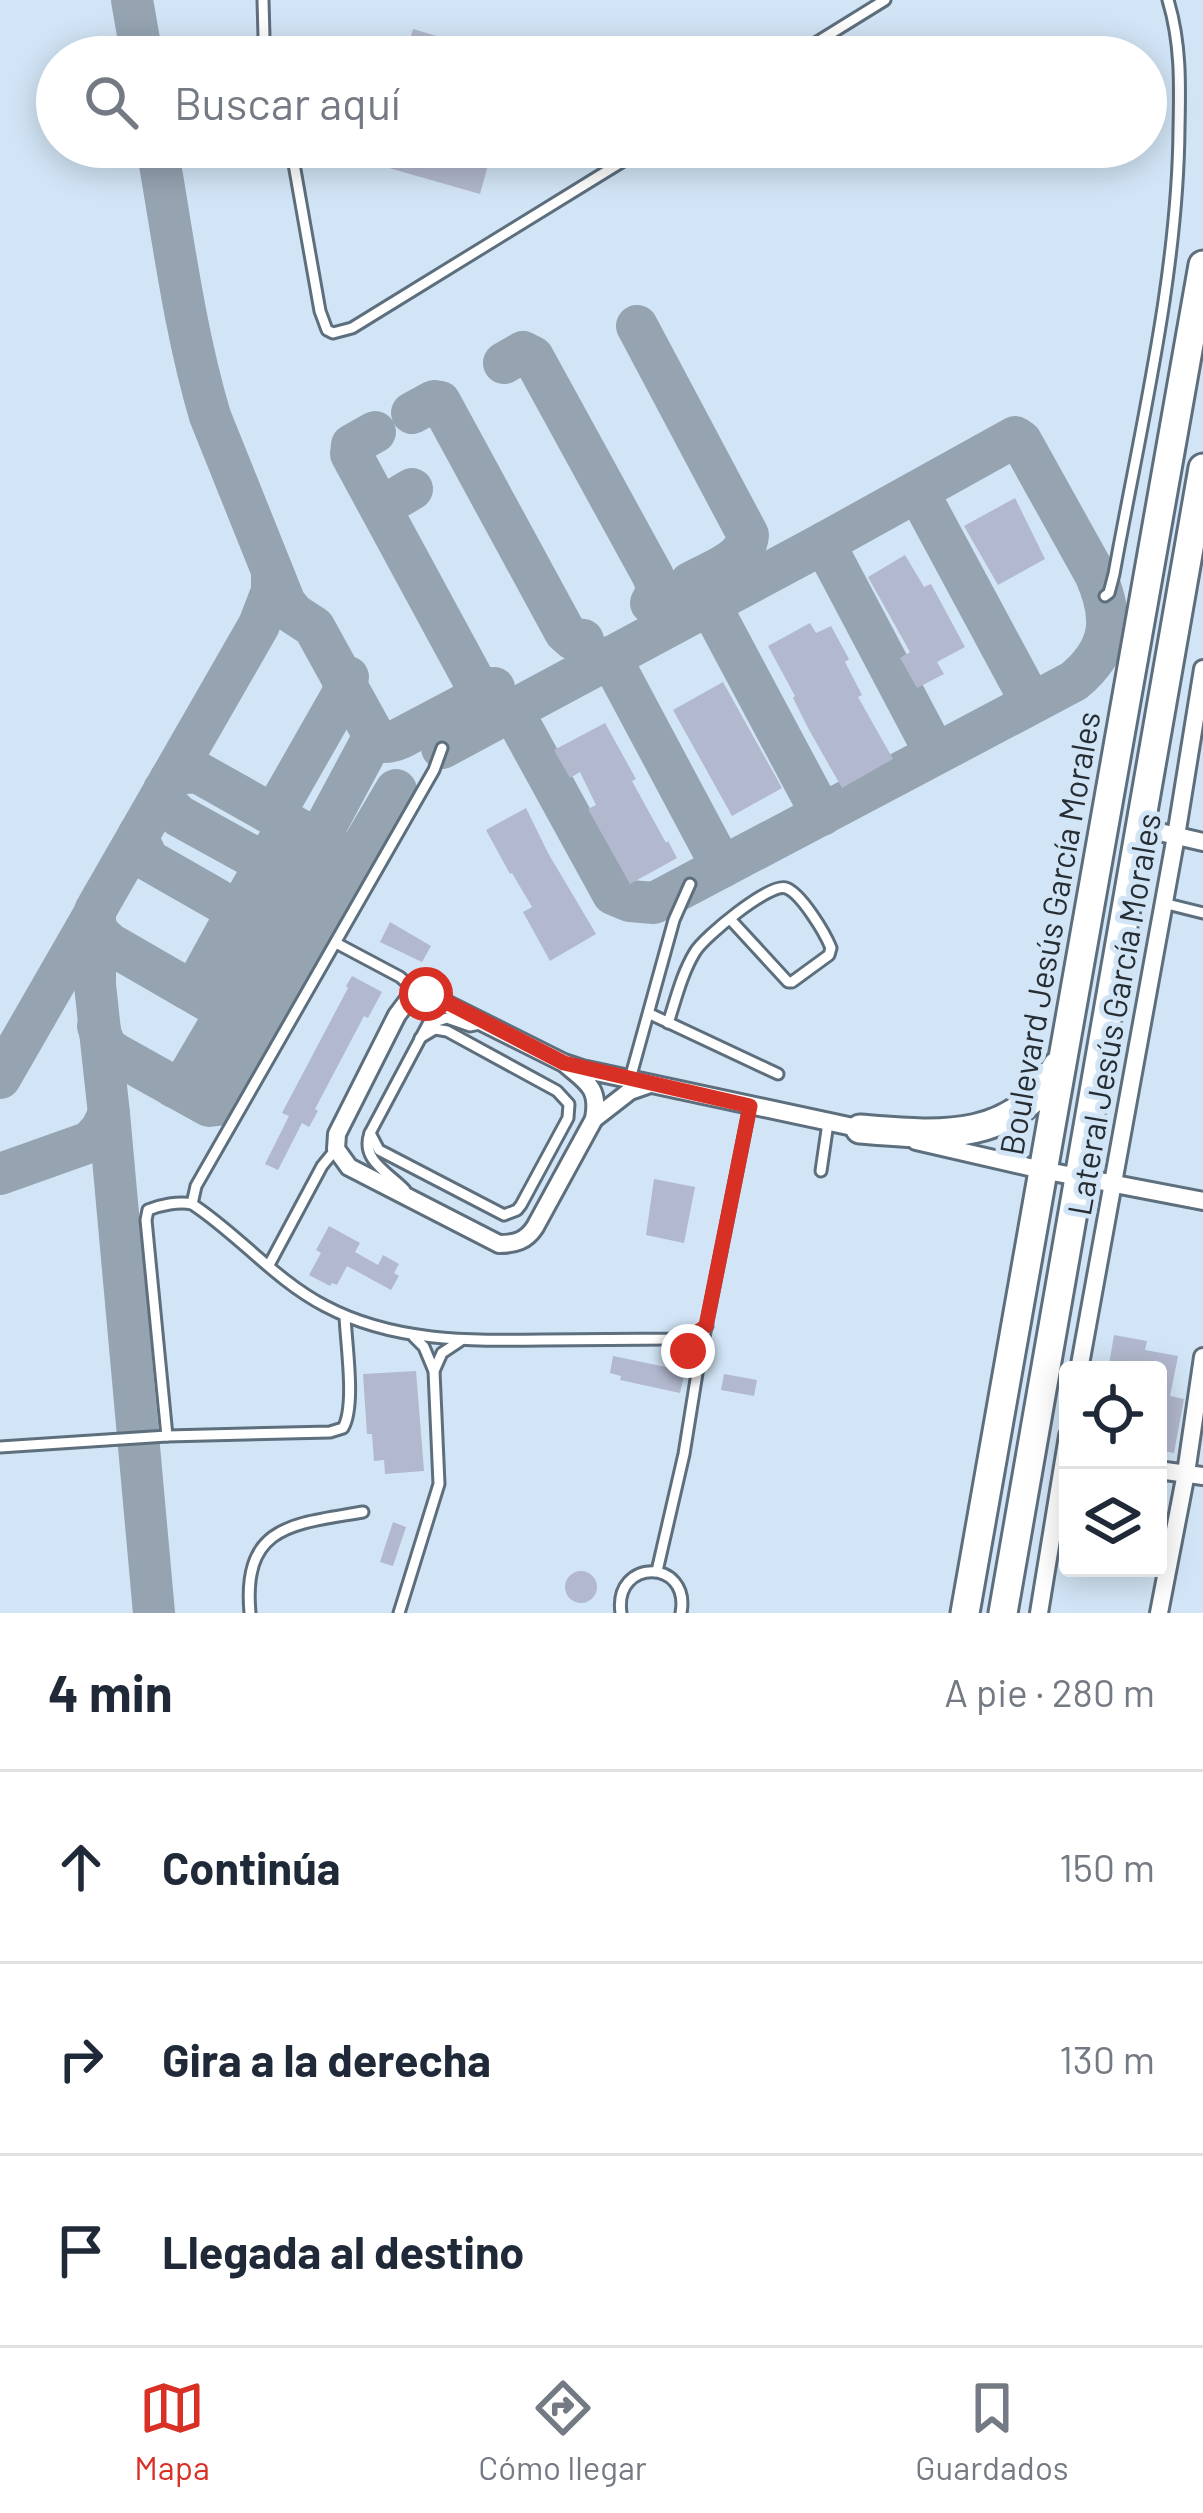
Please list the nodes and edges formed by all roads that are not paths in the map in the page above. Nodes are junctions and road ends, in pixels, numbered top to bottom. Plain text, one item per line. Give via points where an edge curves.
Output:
1 (263, 0) edge
2 (885, 0) edge
3 (1168, 0) edge
4 (266, 36) edge
5 (827, 36) edge
6 (295, 168) edge
7 (612, 168) edge
8 (1203, 265) edge
9 (1203, 468) edge
10 (1105, 596) dead end
11 (1203, 669) edge
12 (1121, 737) junction
13 (442, 748) dead end
14 (1142, 828) junction
15 (1176, 836) junction
16 (1203, 842) edge
17 (690, 884) dead end
18 (1163, 903) junction
19 (1203, 914) edge
20 (730, 919) junction
21 (336, 944) junction
22 (419, 994) junction
23 (650, 1014) junction
24 (486, 1022) junction
25 (668, 1023) junction
26 (1069, 1034) junction
27 (420, 1038) junction
28 (564, 1063) junction
29 (778, 1074) dead end
30 (630, 1085) junction
31 (750, 1106) junction
32 (594, 1119) junction
33 (828, 1122) junction
34 (860, 1129) junction
35 (370, 1133) junction
36 (336, 1149) junction
37 (1042, 1170) junction
38 (821, 1171) dead end
39 (1079, 1176) junction
40 (1112, 1183) junction
41 (1203, 1201) edge
42 (418, 1202) junction
43 (191, 1204) junction
44 (268, 1265) junction
45 (345, 1316) junction
46 (706, 1326) junction
47 (412, 1335) junction
48 (673, 1339) junction
49 (460, 1341) junction
50 (1203, 1357) edge
51 (1081, 1361) edge
52 (698, 1367) junction
53 (434, 1371) junction
54 (167, 1436) junction
55 (0, 1448) edge
56 (1030, 1451) junction
57 (1059, 1456) edge
58 (1064, 1469) edge
59 (1194, 1475) edge
60 (363, 1512) dead end
61 (657, 1571) junction
62 (967, 1607) edge
63 (250, 1613) edge
64 (399, 1613) edge
65 (621, 1613) edge
66 (681, 1613) edge
67 (1003, 1613) edge
68 (1039, 1613) edge
69 (1159, 1613) edge

1 - 4 lane
2 - 5 lane
3 - 10 lane via 1180,70 1172,240
6 - 7 lane via 320,311 333,333
8 - 12 main road, Boulevard Jesús García Morales
9 - 14 main road
11 - 15 street, Lateral Jesús García Morales
12 - 14 main road via 1123,814
12 - 26 main road, Boulevard Jesús García Morales
13 - 21 lane
14 - 15 street
14 - 39 main road
15 - 16 street
15 - 18 street, Lateral Jesús García Morales
17 - 23 lane
18 - 19 lane
18 - 40 street, Lateral Jesús García Morales
20 - 20 lane via 776,887 787,888 829,941 829,955 788,982
20 - 25 lane via 694,953
21 - 22 lane
21 - 43 lane
22 - 24 street
22 - 36 street via 397,1015
23 - 25 lane
23 - 30 lane
24 - 27 lane via 441,1018
24 - 28 street
25 - 29 lane
26 - 34 main road via 1045,1085 993,1124 924,1135
26 - 37 main road, Boulevard Jesús García Morales
27 - 35 lane
27 - 35 lane via 447,1031 557,1090 567,1099 568,1118 521,1205 504,1215 380,1150
28 - 30 street
28 - 32 street via 593,1090
30 - 31 street
30 - 32 street
31 - 33 street
31 - 46 lane
32 - 42 street via 524,1240 500,1244
33 - 34 street
33 - 38 lane
34 - 37 street
35 - 42 lane via 368,1155
36 - 42 street via 349,1167
36 - 44 lane
37 - 39 street
37 - 62 main road, Boulevard Jesús García Morales
39 - 40 street
39 - 56 main road
40 - 41 street
40 - 51 street, Lateral Jesús García Morales
43 - 44 lane
43 - 54 lane via 147,1215
44 - 45 lane
45 - 47 lane
45 - 54 lane via 343,1429
46 - 48 lane
46 - 52 lane
47 - 49 lane
47 - 53 lane
48 - 49 lane
48 - 52 lane
49 - 53 lane
50 - 59 street
52 - 61 lane
53 - 64 lane via 439,1484
54 - 55 lane
56 - 57 street
56 - 67 main road
58 - 68 street
59 - 69 street
60 - 63 lane via 276,1533 257,1558
61 - 65 lane via 628,1581
61 - 66 lane via 675,1581

